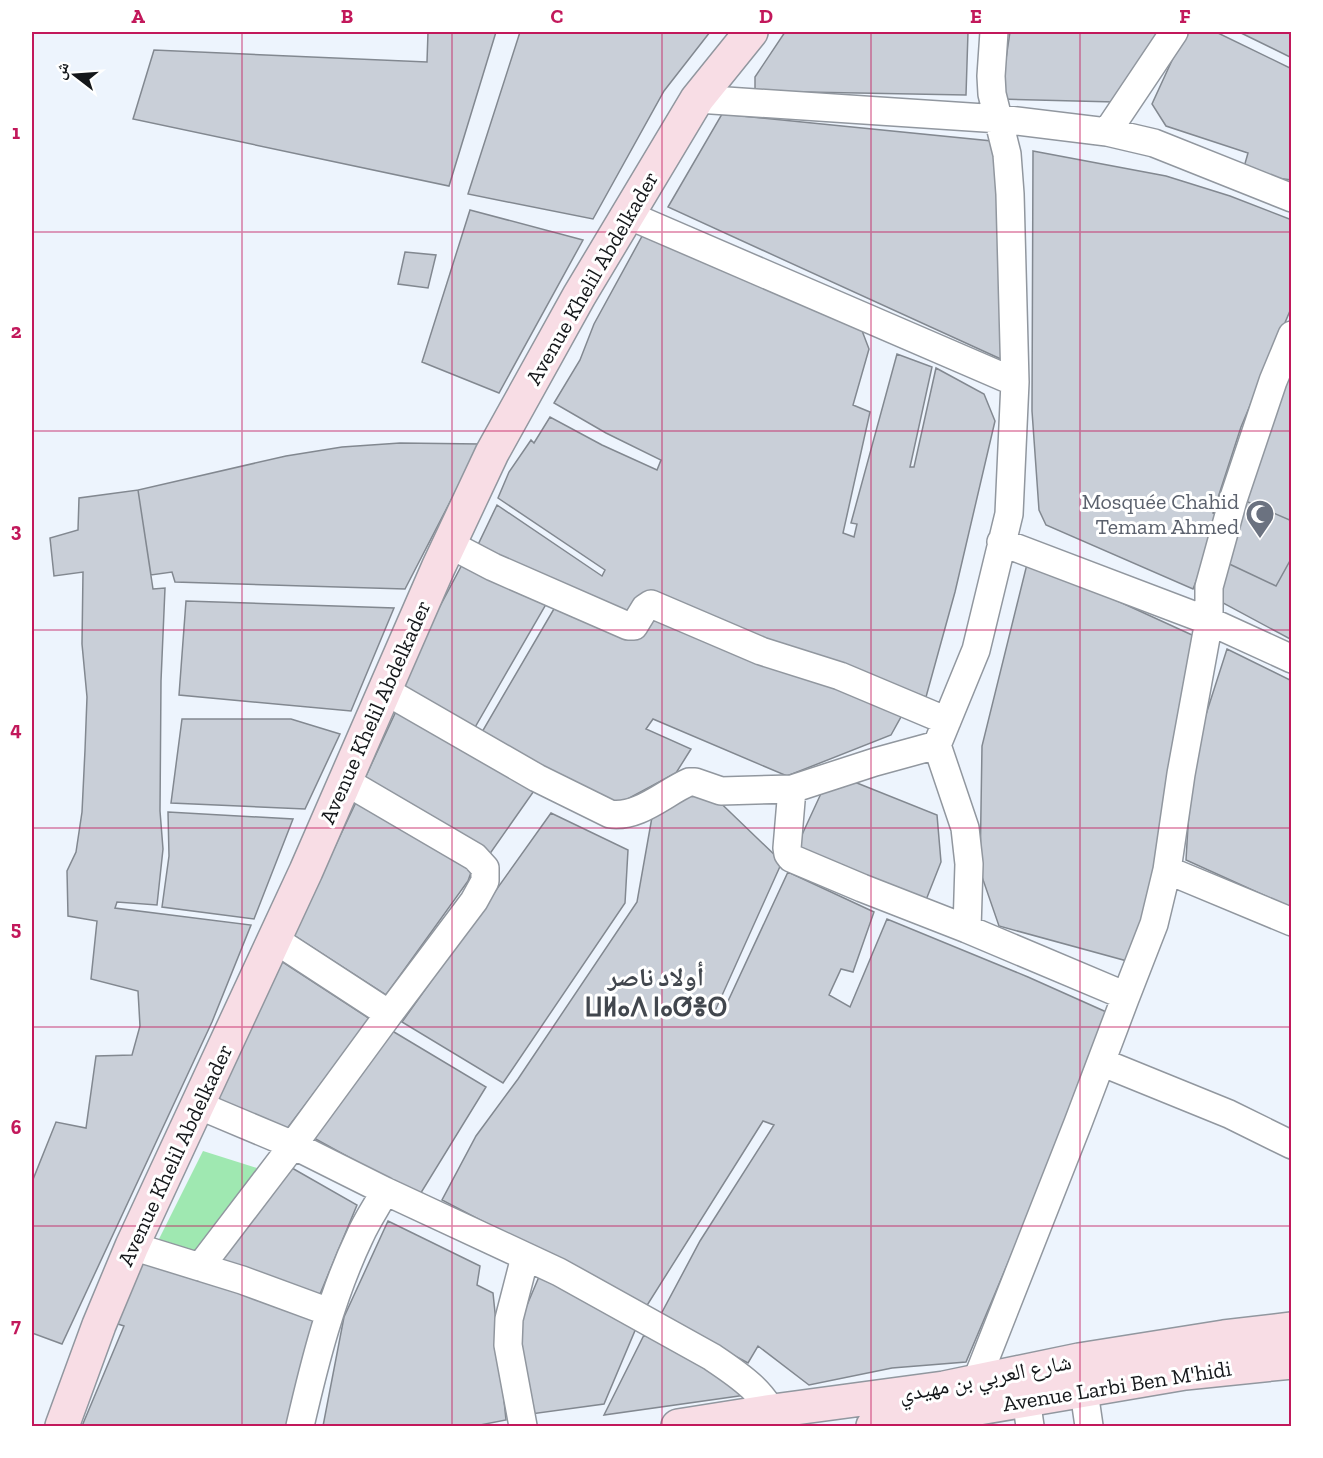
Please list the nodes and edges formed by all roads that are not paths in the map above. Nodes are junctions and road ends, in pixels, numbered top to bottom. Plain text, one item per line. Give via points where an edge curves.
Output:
1 (751, 32) edge
2 (994, 32) edge
3 (1174, 32) edge
4 (697, 99) junction
5 (1000, 119) junction
6 (1107, 132) junction
7 (1292, 198) edge
8 (628, 215) junction
9 (1291, 338) edge
10 (1015, 382) junction
11 (1001, 542) junction
12 (448, 544) junction
13 (1209, 621) junction
14 (1292, 659) edge
15 (384, 690) junction
16 (942, 733) junction
17 (345, 781) junction
18 (792, 789) junction
19 (1167, 870) junction
20 (1292, 922) edge
21 (967, 929) junction
22 (274, 939) junction
23 (1126, 996) junction
24 (389, 1014) junction
25 (1101, 1062) junction
26 (198, 1105) junction
27 (293, 1145) junction
28 (1292, 1145) edge
29 (386, 1191) junction
30 (132, 1246) junction
31 (525, 1257) junction
32 (200, 1267) junction
33 (329, 1312) junction
34 (1292, 1329) edge
35 (1292, 1362) edge
36 (1082, 1375) junction
37 (973, 1396) junction
38 (1028, 1413) edge
39 (775, 1419) edge
40 (62, 1426) edge
41 (300, 1426) edge
42 (523, 1426) edge
43 (678, 1426) edge
44 (873, 1426) edge
45 (1089, 1426) edge

1 - 4 street, Avenue Khelil Abdelkader
2 - 5 street via 990,76
3 - 6 street
4 - 5 street
4 - 8 street, Avenue Khelil Abdelkader
5 - 6 street
5 - 10 street via 1010,194
6 - 7 street via 1154,143
8 - 10 street
8 - 12 street, Avenue Khelil Abdelkader via 492,453
9 - 13 street via 1233,500 1209,587
10 - 11 street via 1009,514
11 - 13 street
11 - 16 street via 976,650
12 - 15 street, Avenue Khelil Abdelkader
12 - 16 street via 628,626 634,626 651,604 761,651 840,676
13 - 14 street
13 - 19 street
15 - 17 street, Avenue Khelil Abdelkader
15 - 18 street via 537,778 610,814 633,813 689,782 721,791
16 - 18 street via 875,762
16 - 21 street via 965,828 969,864
17 - 22 street, Avenue Khelil Abdelkader
17 - 24 street via 475,857 485,868 485,881 474,901
18 - 21 street via 787,848 791,858
19 - 20 street
19 - 23 street via 1154,924
21 - 23 street
22 - 24 street
22 - 26 street, Avenue Khelil Abdelkader
23 - 25 street
24 - 27 street
25 - 28 street via 1229,1114
25 - 37 street
26 - 27 street
26 - 30 street, Avenue Khelil Abdelkader
27 - 29 street
27 - 32 street
29 - 31 street
29 - 33 street via 361,1233
30 - 32 street
30 - 40 street, Avenue Khelil Abdelkader
31 - 39 street via 712,1357 754,1388
31 - 42 street via 508,1319 508,1345
32 - 33 street
33 - 41 street
34 - 36 street, شارع العربي بن مهيدي via 1224,1337
35 - 36 street, Avenue Larbi Ben M'hidi via 1185,1373
36 - 37 street, شارع العربي بن مهيدي
36 - 38 street, Avenue Larbi Ben M'hidi
36 - 45 street
37 - 38 street, Avenue Larbi Ben M'hidi
37 - 39 street, شارع العربي بن مهيدي via 861,1400
37 - 44 street, Avenue Larbi Ben M'hidi
39 - 43 street, شارع العربي بن مهيدي

